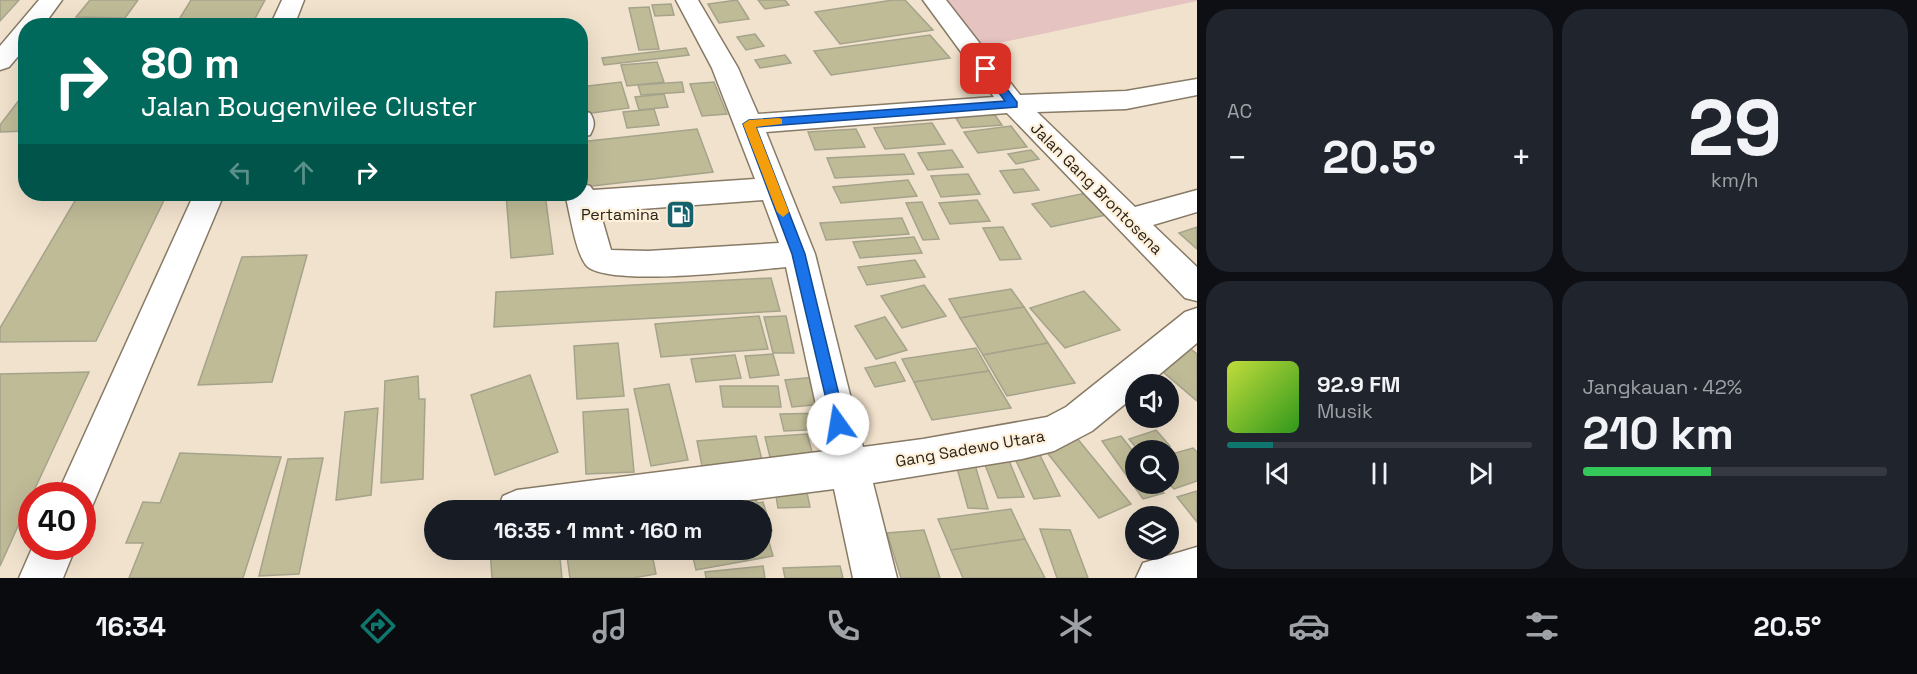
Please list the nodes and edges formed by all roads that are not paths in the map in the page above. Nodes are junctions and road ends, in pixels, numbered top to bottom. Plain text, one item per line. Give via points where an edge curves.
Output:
1 (51, 0) edge
2 (293, 0) edge
3 (687, 0) edge
4 (934, 0) edge
5 (36, 18) edge
6 (285, 18) edge
7 (18, 41) edge
8 (0, 63) edge
9 (1197, 87) edge
10 (1013, 104) junction
11 (749, 124) junction
12 (775, 188) junction
13 (588, 198) edge
14 (206, 201) edge
15 (582, 201) edge
16 (1197, 201) edge
17 (1129, 220) junction
18 (799, 254) junction
19 (1197, 288) edge
20 (1197, 322) edge
21 (848, 466) junction
22 (83, 482) edge
23 (592, 500) edge
24 (49, 560) edge
25 (1197, 568) edge
26 (41, 578) edge
27 (875, 578) edge
28 (1158, 578) edge

1 - 5 street
2 - 6 street
3 - 11 street via 725,68
4 - 10 street, Jalan Gang Brontosena
7 - 8 street
9 - 10 street via 1126,100
10 - 11 street
10 - 17 street, Jalan Gang Brontosena
11 - 12 street
12 - 13 street
12 - 18 street
14 - 22 street
15 - 18 street via 597,256 604,262 648,264
16 - 17 street
17 - 19 street, Jalan Gang Brontosena
18 - 21 street
20 - 21 street, Gang Sadewo Utara via 1079,419 1054,433 923,458
21 - 23 street, Gang Sadewo Utara
21 - 27 street
24 - 26 street
25 - 28 street

